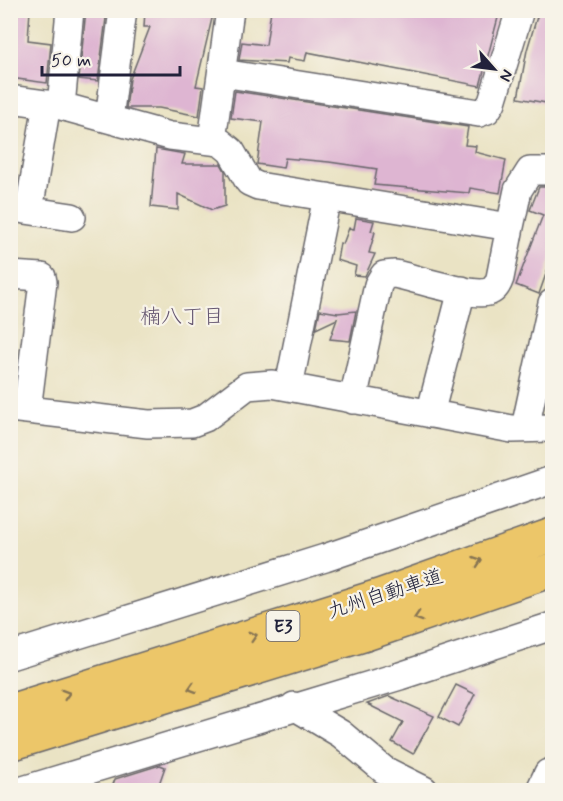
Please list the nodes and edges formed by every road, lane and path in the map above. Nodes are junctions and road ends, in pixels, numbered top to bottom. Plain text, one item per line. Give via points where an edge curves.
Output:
1 (70, 10) edge
2 (123, 10) edge
3 (230, 10) edge
4 (520, 10) edge
5 (222, 73) junction
6 (10, 99) edge
7 (54, 105) junction
8 (109, 119) junction
9 (212, 140) junction
10 (552, 171) edge
11 (327, 197) junction
12 (20, 209) edge
13 (72, 217) dead end
14 (510, 227) junction
15 (10, 274) edge
16 (462, 290) junction
17 (552, 303) edge
18 (289, 386) junction
19 (353, 400) junction
20 (19, 409) edge
21 (430, 414) junction
22 (525, 428) junction
23 (552, 428) edge
24 (552, 480) edge
25 (552, 535) edge
26 (552, 570) edge
27 (552, 626) edge
28 (10, 656) edge
29 (294, 706) junction
30 (10, 711) edge
31 (10, 744) edge
32 (552, 772) edge
33 (23, 790) edge
34 (424, 790) edge
35 (540, 790) edge

1 - 7 street
2 - 8 street
3 - 5 street
4 - 5 street via 492,102 479,113
5 - 9 street
6 - 7 street
7 - 8 street
7 - 12 street
8 - 9 street via 170,136
9 - 11 street via 231,151 244,175 258,186
10 - 14 street via 530,171 518,190
11 - 14 street
11 - 18 street
12 - 13 street
14 - 16 street via 497,285 482,293
15 - 20 street via 42,277 44,282
16 - 19 street via 395,274 384,275 378,285
16 - 21 street
17 - 22 street
18 - 19 street
18 - 20 street via 247,386 205,418 192,423 148,424
19 - 21 street
21 - 22 street
22 - 23 street
24 - 28 street via 325,558
30 -> 25 highway, 九州自動車道 / E3 via 379,596
26 -> 31 highway, 九州自動車道 / E3 via 366,634
27 - 29 street
29 - 33 street
29 - 34 street via 341,734 384,770
32 - 35 street

